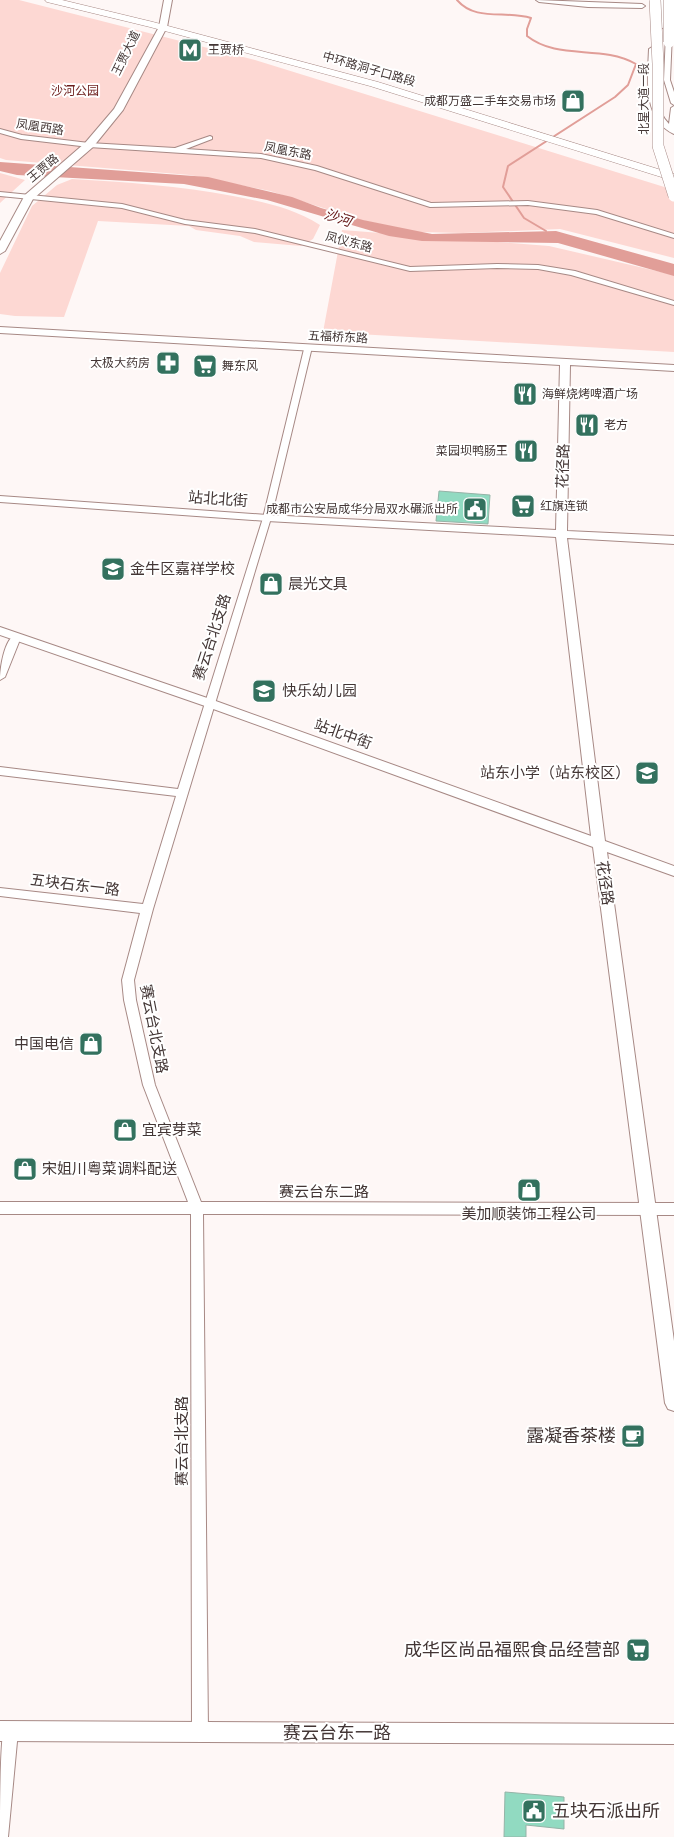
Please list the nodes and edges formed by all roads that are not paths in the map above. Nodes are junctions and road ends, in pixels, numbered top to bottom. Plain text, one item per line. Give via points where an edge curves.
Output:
1 (51, 0) edge
2 (73, 0) edge
3 (162, 0) edge
4 (168, 0) edge
5 (539, 0) edge
6 (654, 0) edge
7 (661, 0) edge
8 (670, 0) edge
9 (642, 6) dead end
10 (159, 24) junction
11 (674, 102) edge
12 (674, 108) edge
13 (0, 131) edge
14 (672, 137) edge
15 (210, 138) dead end
16 (182, 140) dead end
17 (218, 140) dead end
18 (571, 141) junction
19 (78, 143) junction
20 (89, 144) junction
21 (195, 146) junction
22 (171, 152) junction
23 (187, 152) junction
24 (69, 157) junction
25 (674, 165) edge
26 (674, 171) edge
27 (674, 178) edge
28 (41, 181) joint
29 (0, 194) edge
30 (24, 196) junction
31 (674, 196) edge
32 (0, 229) edge
33 (674, 236) edge
34 (0, 250) edge
35 (674, 303) edge
36 (0, 330) edge
37 (308, 348) junction
38 (565, 362) junction
39 (674, 368) edge
40 (0, 499) edge
41 (267, 518) junction
42 (561, 533) junction
43 (674, 540) edge
44 (0, 631) edge
45 (16, 637) junction
46 (0, 677) edge
47 (208, 703) junction
48 (0, 771) edge
49 (183, 794) junction
50 (599, 844) junction
51 (674, 871) edge
52 (0, 892) edge
53 (147, 909) junction
54 (0, 1208) edge
55 (197, 1208) junction
56 (649, 1208) junction
57 (674, 1209) edge
58 (674, 1403) edge
59 (5, 1731) edge
60 (200, 1732) junction
61 (674, 1734) edge
62 (0, 1837) edge

1 - 10 main road, 中环路洞子口路段
2 - 10 main road, 中环路洞子口路段
3 - 10 main road, 王贾大道
4 - 10 main road, 王贾大道
5 - 9 street
6 - 14 street via 652,100
6 - 31 highway, 北星大道一段, bridge via 658,146
7 - 14 street via 663,115
8 - 11 street via 667,80
8 - 14 highway, 北星大道一段, bridge
10 - 18 main road, 中环路洞子口路段
10 - 19 main road, 王贾大道 via 112,107
10 - 20 main road, 王贾大道 via 118,110
12 - 14 street
13 - 19 street, 凤凰西路 via 20,137
14 - 25 highway, 北星大道一段
15 - 21 street
16 - 21 street
17 - 21 street
18 - 26 main road, 中环路洞子口路段
18 - 27 main road, 中环路洞子口路段
19 - 20 street, 凤凰东路
19 - 24 main road, 王贾大道
20 - 22 street, 凤凰东路
20 - 24 main road, 王贾大道
21 - 22 street
21 - 23 street
22 - 23 street, 凤凰东路
23 - 33 street, 凤凰东路 via 261,156 317,168 430,205 528,203 597,212
24 - 28 main road, 王贾路
28 - 30 main road, 王贾路
29 - 30 street, 凤仪东路
30 - 32 main road, 王贾路
30 - 34 main road, 王贾路
30 - 35 street, 凤仪东路 via 122,206 185,222 264,233 410,269 538,267
36 - 37 street, 五福桥东路
37 - 38 street, 五福桥东路
37 - 41 street, 赛云台北支路
38 - 39 street, 五福桥东路
38 - 42 street, 花径路
40 - 41 street, 站北北街
41 - 42 street, 站北北街
41 - 47 street, 赛云台北支路
42 - 43 street, 站北北街
42 - 50 street, 花径路
44 - 45 street, 站北中街
45 - 46 street
45 - 47 street, 站北中街
47 - 49 street, 赛云台北支路
47 - 50 street, 站北中街
48 - 49 street
49 - 53 street, 赛云台北支路
50 - 51 street, 站北中街
50 - 56 street, 花径路
52 - 53 street, 五块石东一路
53 - 55 street, 赛云台北支路 via 128,980 130,1000 149,1085
54 - 55 street, 赛云台东二路
55 - 56 street, 赛云台东二路
55 - 60 street, 赛云台北支路
56 - 57 street, 赛云台东二路
56 - 58 street, 花径路
59 - 60 street, 赛云台东一路
59 - 62 street
60 - 61 street, 赛云台东一路

